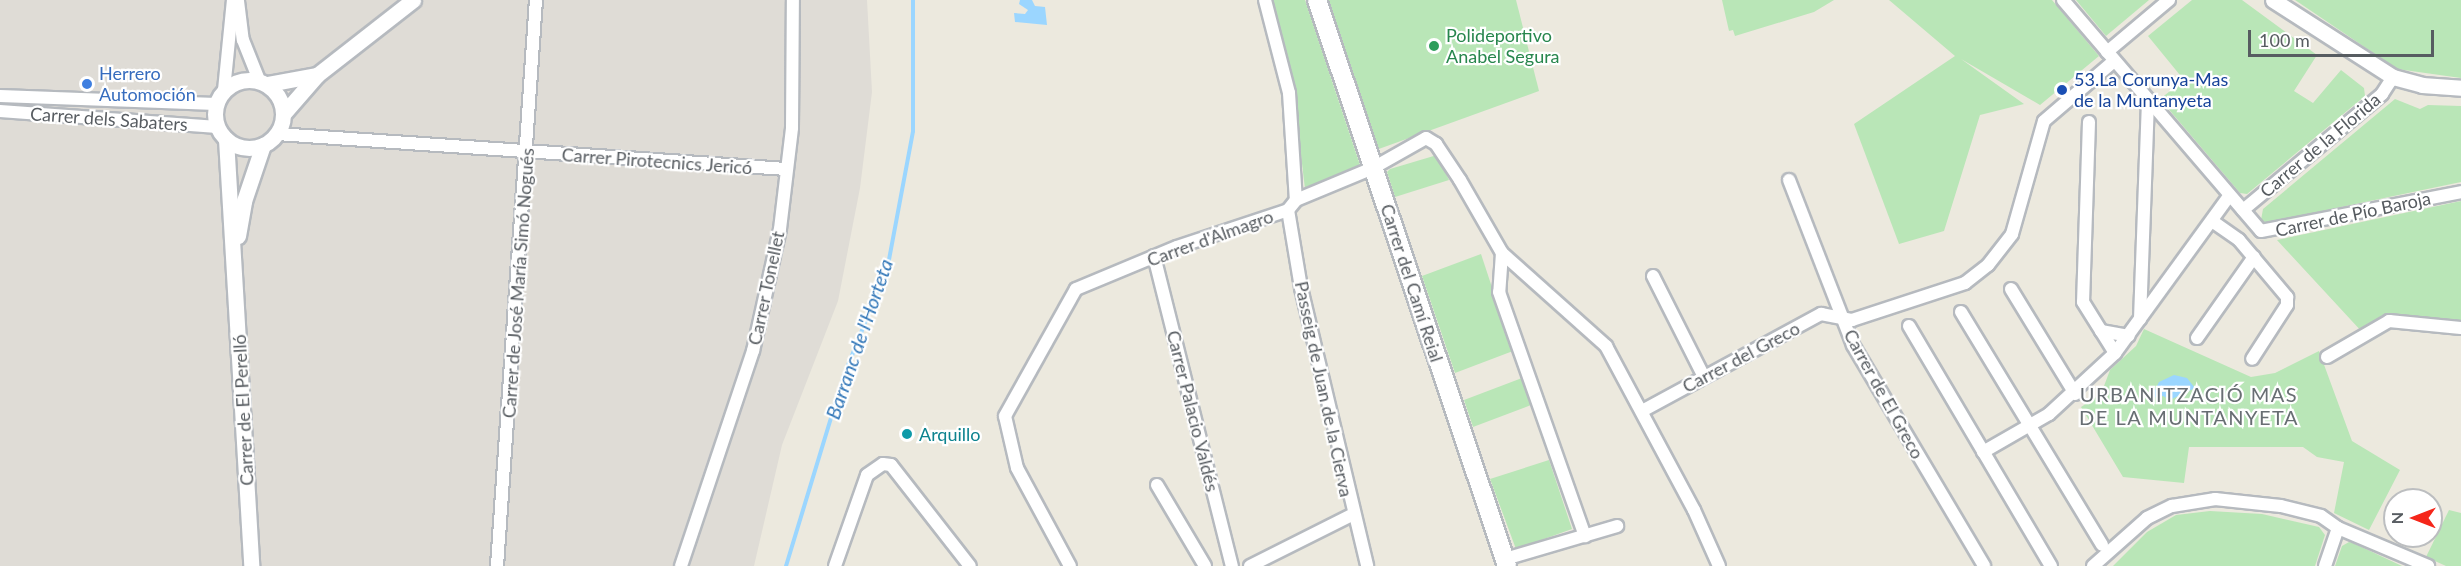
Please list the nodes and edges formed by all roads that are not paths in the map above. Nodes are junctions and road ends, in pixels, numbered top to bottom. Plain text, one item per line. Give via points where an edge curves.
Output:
1 (233, 0) edge
2 (238, 0) edge
3 (413, 0) edge
4 (536, 0) edge
5 (793, 0) edge
6 (1265, 0) edge
7 (1317, 0) edge
8 (2063, 0) edge
9 (2169, 0) edge
10 (2273, 0) edge
11 (2111, 56) junction
12 (317, 75) junction
13 (2393, 77) junction
14 (263, 82) junction
15 (2461, 88) edge
16 (224, 90) junction
17 (0, 96) edge
18 (2148, 103) junction
19 (216, 104) junction
20 (0, 111) edge
21 (284, 113) junction
22 (2089, 122) dead end
23 (222, 133) junction
24 (277, 134) junction
25 (263, 146) junction
26 (528, 153) junction
27 (1373, 168) junction
28 (786, 169) junction
29 (1789, 180) dead end
30 (2461, 192) edge
31 (2229, 196) junction
32 (1296, 200) junction
33 (1288, 210) junction
34 (2243, 210) junction
35 (2212, 221) junction
36 (1502, 253) junction
37 (235, 254) junction
38 (1155, 256) junction
39 (2254, 257) junction
40 (1653, 276) dead end
41 (2011, 289) dead end
42 (1961, 312) dead end
43 (1842, 317) junction
44 (2140, 320) junction
45 (1909, 326) dead end
46 (2461, 328) edge
47 (2101, 331) junction
48 (2129, 336) junction
49 (2197, 338) dead end
50 (2115, 353) junction
51 (2327, 357) dead end
52 (2252, 359) dead end
53 (1704, 377) junction
54 (2075, 394) junction
55 (1642, 411) junction
56 (2030, 425) junction
57 (1983, 452) junction
58 (1157, 485) dead end
59 (1352, 514) junction
60 (1617, 526) dead end
61 (2338, 528) junction
62 (1585, 536) junction
63 (2102, 545) dead end
64 (1506, 563) edge
65 (251, 566) edge
66 (498, 566) edge
67 (681, 566) edge
68 (836, 566) edge
69 (970, 566) edge
70 (1070, 566) edge
71 (1205, 566) edge
72 (1232, 566) edge
73 (1252, 566) edge
74 (1367, 566) edge
75 (1719, 566) edge
76 (1984, 566) edge
77 (2051, 566) edge
78 (2093, 566) edge
79 (2325, 566) edge
80 (2428, 566) edge

1 - 16 street
2 - 14 street via 243,40
3 - 12 street
4 - 26 street, Carrer de José María Simó Nogués
5 - 28 street, Carrer Tonellet via 792,128
6 - 32 street via 1289,93
7 - 27 main road, Carrer del Camí Reial
8 - 11 street, Carrer de Pío Baroja
9 - 11 street, Carrer del Greco
10 - 13 street
11 - 18 street, Carrer de Pío Baroja
11 - 43 street, Carrer del Greco via 2044,121 2012,234 1988,265 1965,283 1930,297 1852,320
12 - 14 street
12 - 21 street
13 - 15 street via 2422,85
13 - 34 street, Carrer de la Florida via 2382,94
14 - 16 street via 240,80
14 - 21 street via 282,102
16 - 19 street
17 - 19 street, Carrer dels Sabaters
18 - 31 street, Carrer de Pío Baroja
18 - 44 street
19 - 23 street
20 - 23 street, Carrer dels Sabaters
21 - 24 street
22 - 47 street via 2084,302
23 - 25 street via 244,148
23 - 37 street, Carrer de El Perelló
24 - 25 street
24 - 26 street, Carrer Pirotecnics Jericó
25 - 37 street, Carrer de El Perelló via 244,201
26 - 28 street, Carrer Pirotecnics Jericó
26 - 66 street, Carrer de José María Simó Nogués
27 - 32 street, Carrer d'Almagro
27 - 36 street, Carrer d'Almagro via 1426,138 1436,144
27 - 64 main road, Carrer del Camí Reial
28 - 67 street, Carrer Tonellet via 780,229 753,351
29 - 43 street, Carrer de El Greco
30 - 34 street, Carrer de Pío Baroja via 2265,232
31 - 34 street, Carrer de Pío Baroja
31 - 35 street
32 - 33 street, Carrer d'Almagro
33 - 38 street, Carrer d'Almagro
33 - 59 street, Passeig de Juan de la Cierva
35 - 39 street
35 - 44 street
36 - 55 street via 1606,346
36 - 62 street via 1499,292
37 - 65 street, Carrer de El Perelló
38 - 70 street, Carrer d'Almagro via 1076,289 1005,416 1017,468
38 - 72 street, Carrer Palacio Valdés
39 - 49 street
39 - 52 street via 2288,301
40 - 53 street
41 - 54 street
42 - 56 street
43 - 53 street, Carrer del Greco via 1821,314
43 - 76 street, Carrer de El Greco via 1853,345
44 - 48 street
45 - 57 street
46 - 51 street via 2389,321
47 - 48 street
47 - 50 street
48 - 50 street
50 - 54 street
53 - 55 street, Carrer del Greco
54 - 56 street
55 - 75 street
56 - 57 street
56 - 63 street
57 - 77 street
58 - 71 street
59 - 73 street
59 - 74 street, Passeig de Juan de la Cierva
60 - 62 street
61 - 78 street via 2321,516 2281,506 2195,500 2147,518
61 - 79 street
61 - 80 street
62 - 64 street
68 - 69 street via 867,476 883,464 891,465

